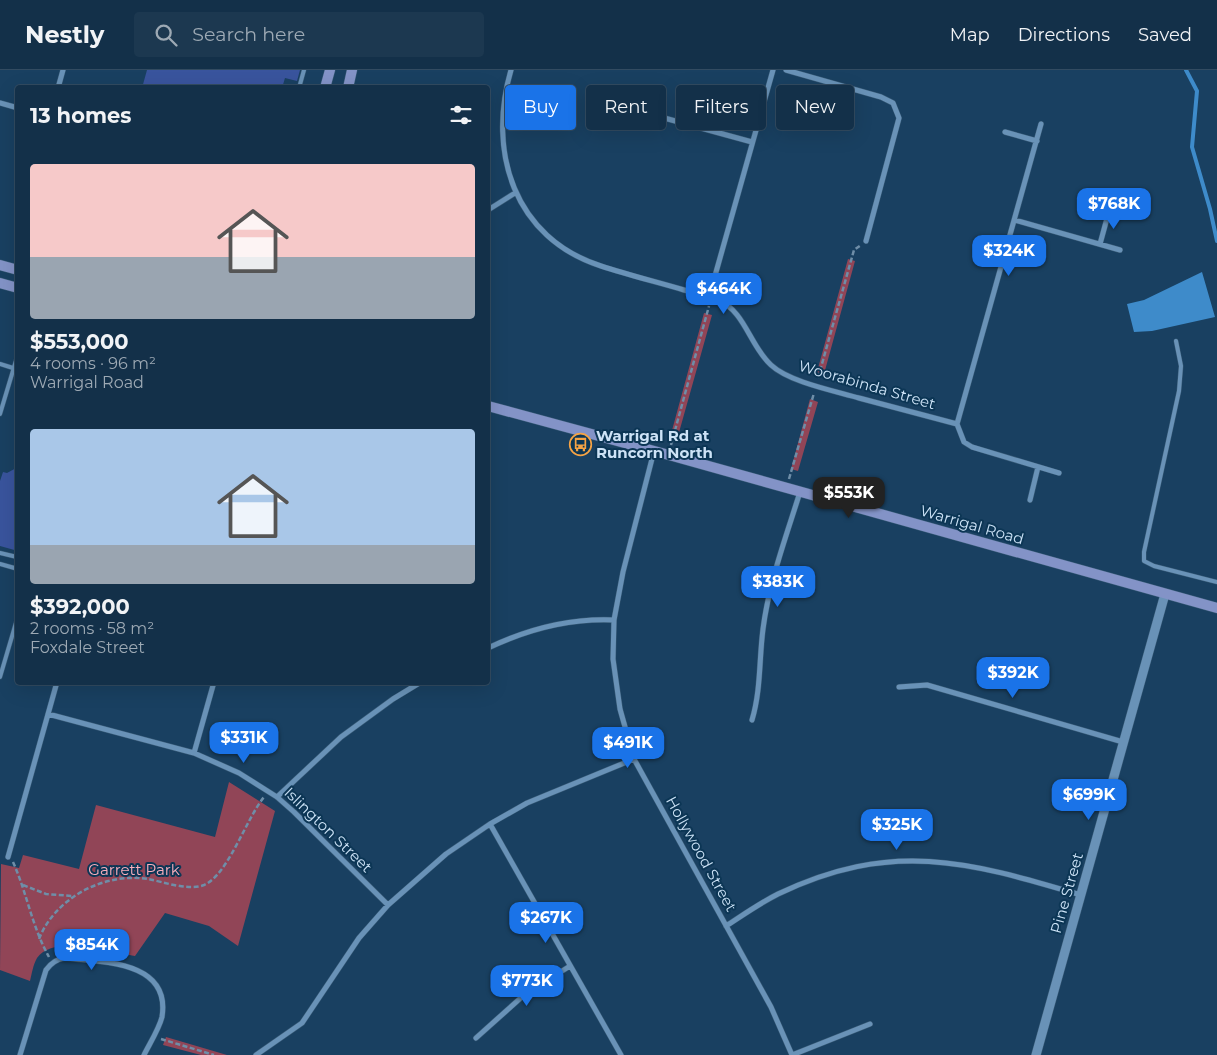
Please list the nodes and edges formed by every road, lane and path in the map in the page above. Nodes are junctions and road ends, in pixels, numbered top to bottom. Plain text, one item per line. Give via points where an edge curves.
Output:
1 (63, 70) edge
2 (304, 70) edge
3 (330, 70) edge
4 (352, 70) edge
5 (511, 70) edge
6 (773, 70) edge
7 (786, 70) edge
8 (59, 85) edge
9 (300, 85) edge
10 (326, 85) edge
11 (349, 85) edge
12 (0, 103) edge
13 (15, 107) edge
14 (666, 118) edge
15 (1041, 124) dead end
16 (1005, 132) dead end
17 (1036, 141) junction
18 (752, 142) junction
19 (515, 193) junction
20 (490, 209) edge
21 (1109, 211) dead end
22 (1015, 220) junction
23 (866, 241) joint
24 (1100, 244) junction
25 (1120, 250) dead end
26 (0, 265) edge
27 (15, 269) edge
28 (0, 283) edge
29 (15, 287) edge
30 (709, 297) junction
31 (1176, 341) dead end
32 (15, 362) edge
33 (0, 364) edge
34 (13, 368) junction
35 (816, 386) junction
36 (490, 407) edge
37 (0, 414) edge
38 (957, 424) junction
39 (654, 451) junction
40 (669, 455) junction
41 (1038, 467) junction
42 (1058, 473) dead end
43 (786, 488) junction
44 (800, 492) junction
45 (1030, 500) dead end
46 (0, 553) edge
47 (15, 557) edge
48 (0, 564) edge
49 (15, 568) edge
50 (1217, 582) edge
51 (1165, 594) junction
52 (1217, 608) edge
53 (614, 620) junction
54 (15, 626) edge
55 (490, 647) edge
56 (0, 677) edge
57 (56, 685) edge
58 (213, 685) edge
59 (416, 685) edge
60 (899, 687) dead end
61 (48, 714) junction
62 (752, 720) dead end
63 (1123, 742) junction
64 (194, 753) junction
65 (634, 759) junction
66 (269, 792) junction
67 (277, 797) junction
68 (490, 824) junction
69 (8, 857) joint
70 (23, 884) junction
71 (1081, 895) junction
72 (74, 896) junction
73 (388, 905) junction
74 (726, 926) junction
75 (39, 939) junction
76 (51, 963) junction
77 (570, 966) junction
78 (870, 1024) dead end
79 (153, 1036) junction
80 (476, 1038) dead end
81 (20, 1055) edge
82 (144, 1055) edge
83 (214, 1055) edge
84 (256, 1055) edge
85 (621, 1055) edge
86 (792, 1055) edge
87 (1036, 1055) edge

1 - 8 street
2 - 9 lane
3 - 10 main road
4 - 11 main road
5 - 19 street, Woorabinda Street via 501,115 502,146
6 - 18 street
7 - 23 street via 892,103 899,118
12 - 13 street
14 - 18 street
15 - 17 street
16 - 17 street
17 - 22 street
18 - 30 street
19 - 20 street
19 - 30 street, Woorabinda Street via 533,221 577,257
21 - 24 street
22 - 24 street
22 - 38 street
23 - 35 path via 854,250
24 - 25 street
26 - 27 main road
28 - 29 main road
30 - 35 street, Woorabinda Street via 728,305 739,315 772,366
30 - 40 path
31 - 50 lane via 1181,366 1179,390 1144,561
32 - 34 lane
33 - 34 lane
34 - 37 lane
35 - 38 street, Woorabinda Street
35 - 43 path
36 - 39 main road, Warrigal Road
38 - 41 street via 964,442 972,447
39 - 40 main road, Warrigal Road
39 - 53 street, Hollywood Street
40 - 43 main road, Warrigal Road
41 - 42 street
41 - 45 street
43 - 44 main road, Warrigal Road
44 - 51 main road, Warrigal Road
44 - 62 street via 779,556 763,629 758,700
46 - 47 lane
48 - 49 lane
51 - 52 main road, Warrigal Road
51 - 63 street, Pine Street
53 - 55 street via 587,619 555,624
53 - 65 street, Hollywood Street via 612,659 618,701
54 - 56 lane
57 - 61 street
58 - 64 street
59 - 67 street via 341,737
60 - 63 street via 927,685
61 - 64 street, Islington Street
61 - 69 street
63 - 71 street, Pine Street
64 - 66 street, Islington Street via 239,773
65 - 68 street via 526,803
65 - 74 street, Hollywood Street
66 - 67 street, Islington Street
66 - 72 path via 215,878 203,885 185,886 124,878 101,883
67 - 73 street, Islington Street
68 - 73 street via 446,854
68 - 77 street
69 - 70 path
70 - 72 path via 46,894
70 - 75 path
71 - 74 street via 966,864 891,861 850,868 812,880 777,895
71 - 87 street, Pine Street
72 - 75 path via 50,919
73 - 84 street via 359,938 302,1023
74 - 86 street, Hollywood Street via 772,1007
75 - 76 path
76 - 79 street via 65,958 142,971 156,984 163,1001 162,1018
76 - 81 street via 46,970
77 - 80 street via 524,995
77 - 85 street
78 - 86 street
79 - 82 street
79 - 83 path

